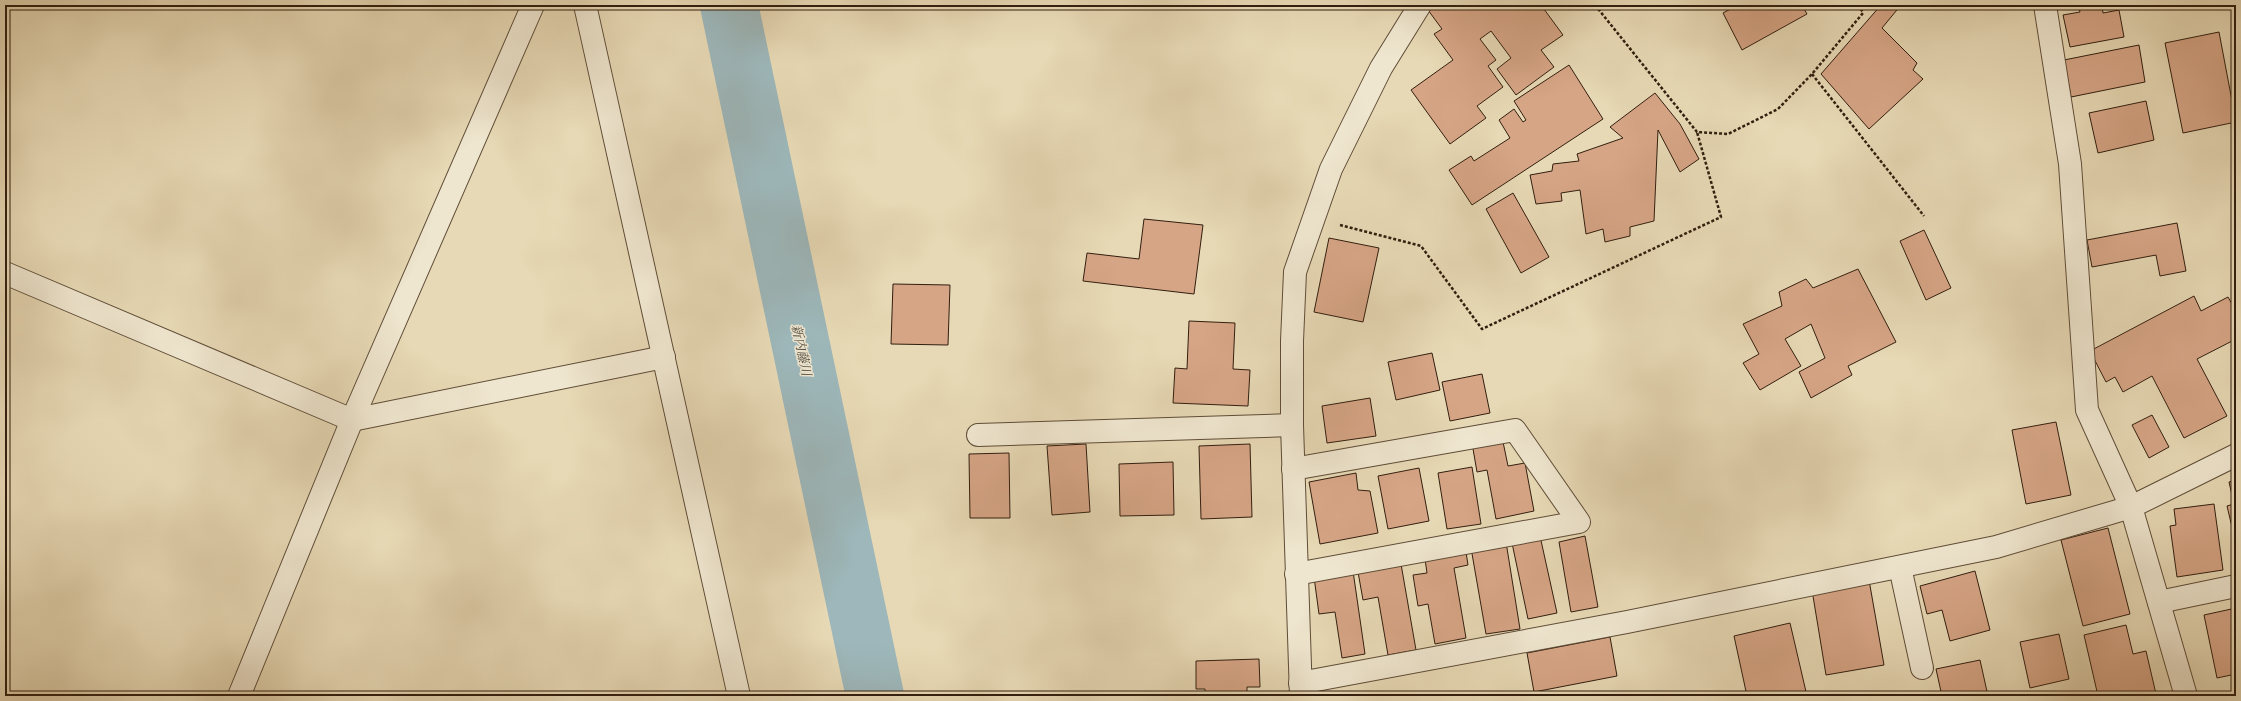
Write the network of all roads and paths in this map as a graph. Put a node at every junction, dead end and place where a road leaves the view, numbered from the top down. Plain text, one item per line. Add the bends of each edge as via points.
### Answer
1 (533, 5) edge
2 (585, 5) edge
3 (1420, 5) edge
4 (1595, 5) edge
5 (1859, 5) edge
6 (2045, 5) edge
7 (1812, 74) junction
8 (1697, 132) junction
9 (1924, 216) dead end
10 (1314, 218) junction
11 (5, 273) edge
12 (664, 358) junction
13 (352, 420) junction
14 (1292, 425) junction
15 (978, 435) dead end
16 (2236, 455) edge
17 (1293, 469) junction
18 (2131, 507) junction
19 (1900, 567) junction
20 (1296, 574) junction
21 (2236, 586) edge
22 (2159, 602) junction
23 (1922, 668) dead end
24 (1300, 689) edge
25 (238, 696) edge
26 (739, 696) edge
27 (2186, 696) edge

1 - 13 street
2 - 12 street
3 - 10 street via 1381,68 1332,169
4 - 8 path
5 - 7 path via 1863,13
6 - 18 street via 2070,164 2087,410
7 - 8 path via 1778,109 1728,134
7 - 9 path
8 - 10 path via 1721,217 1482,329 1422,246
10 - 14 street via 1295,272
11 - 13 street
12 - 13 street
12 - 26 street
13 - 25 street
14 - 15 street
14 - 17 street
16 - 18 street
17 - 20 street
17 - 20 street via 1515,430 1579,522
18 - 19 street via 1996,547
18 - 22 street
19 - 23 street
19 - 24 street
20 - 24 street
21 - 22 street
22 - 27 street

